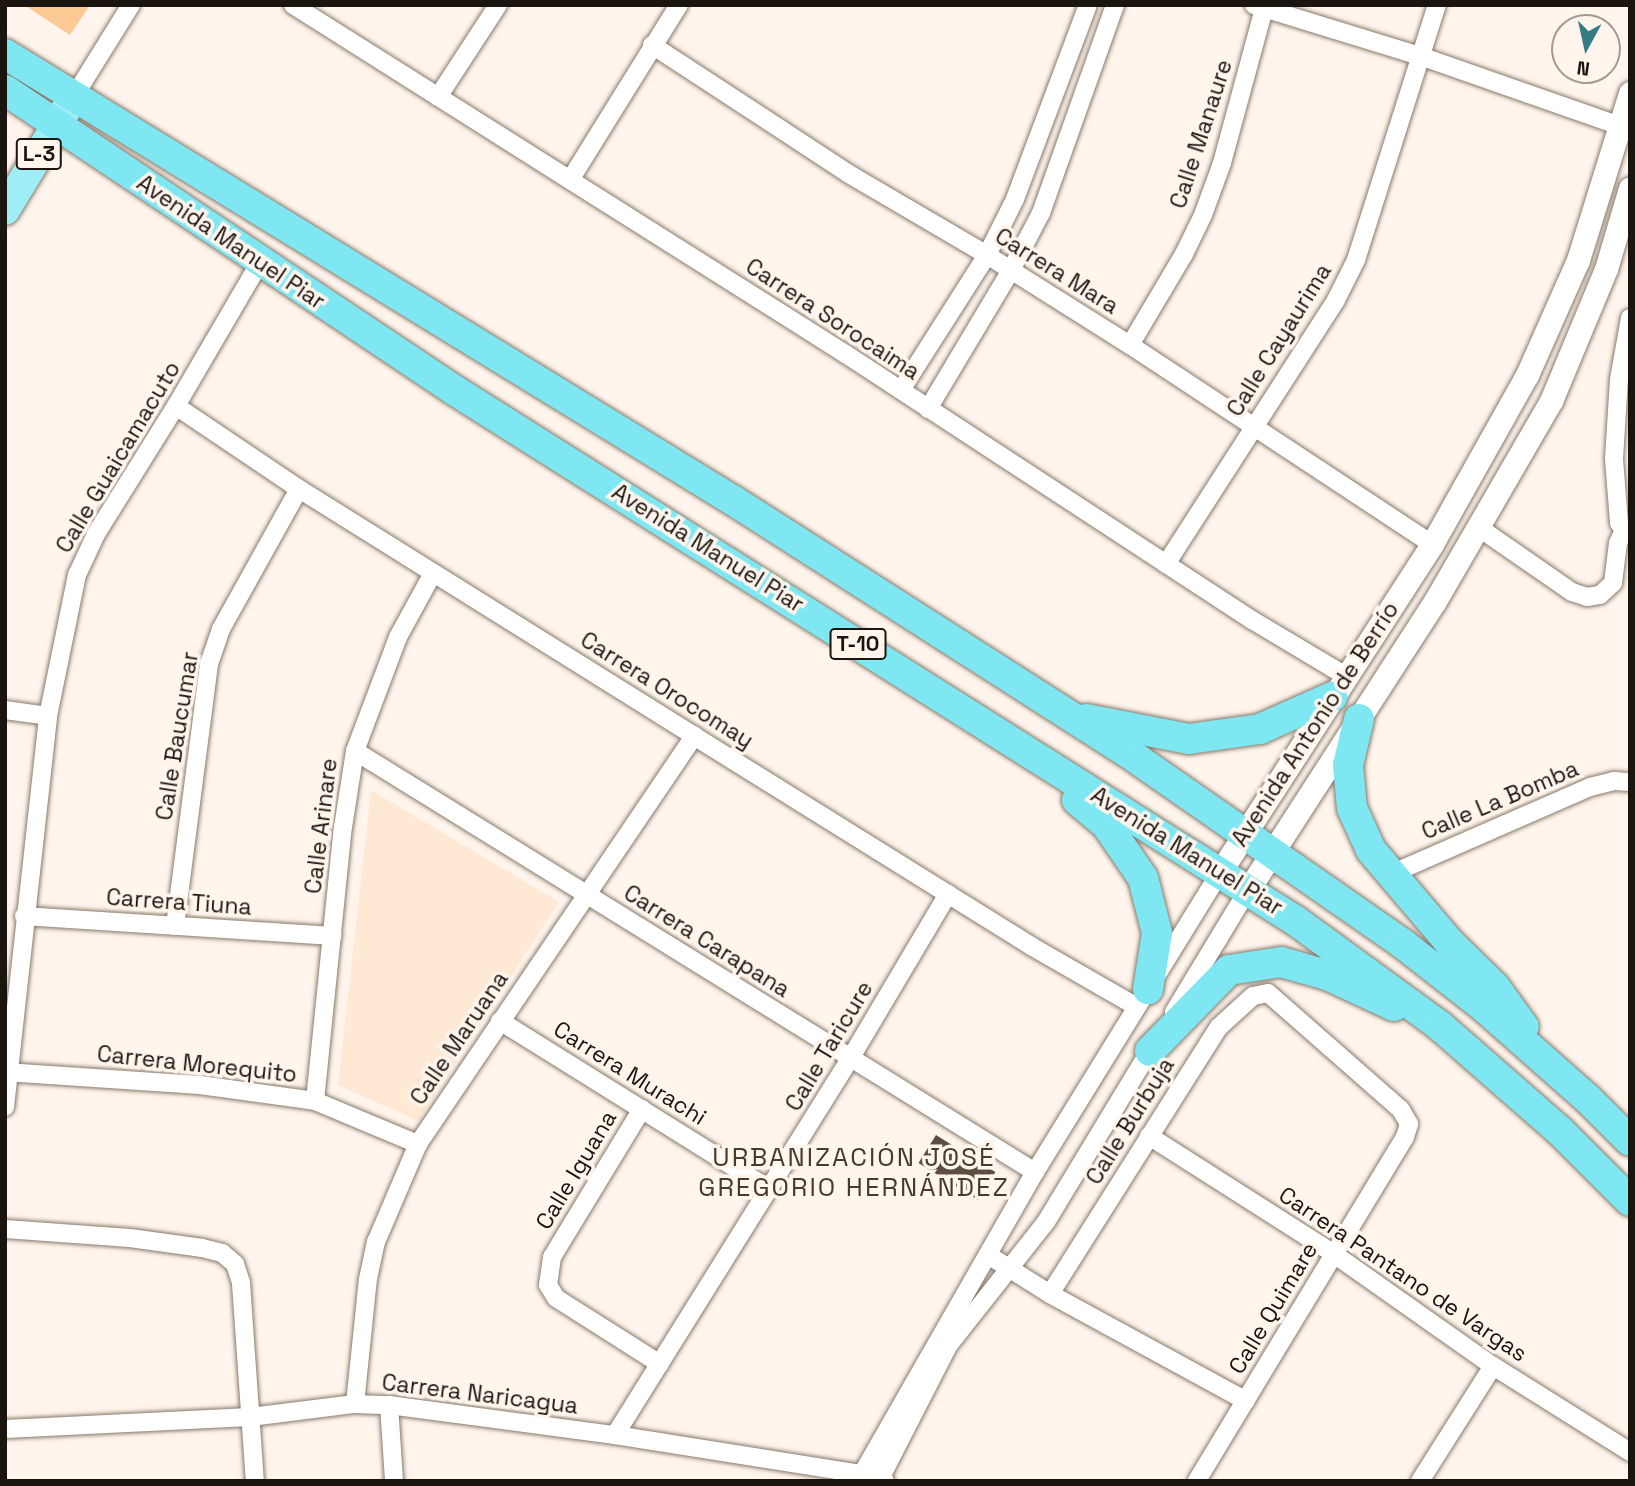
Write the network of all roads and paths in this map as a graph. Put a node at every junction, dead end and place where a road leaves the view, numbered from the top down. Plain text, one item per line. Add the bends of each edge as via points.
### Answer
1 (131, 5) edge
2 (292, 5) edge
3 (498, 5) edge
4 (679, 5) edge
5 (1088, 5) edge
6 (1115, 5) edge
7 (1437, 5) edge
8 (1261, 6) edge
9 (312, 10) edge
10 (652, 46) junction
11 (5, 54) edge
12 (1423, 57) junction
13 (5, 90) edge
14 (1630, 93) edge
15 (438, 97) junction
16 (73, 98) junction
17 (57, 124) junction
18 (1624, 127) edge
19 (570, 180) junction
20 (1630, 188) edge
21 (5, 210) edge
22 (987, 254) junction
23 (260, 262) junction
24 (1010, 272) junction
25 (1630, 318) edge
26 (1130, 345) junction
27 (901, 390) junction
28 (176, 406) junction
29 (928, 409) junction
30 (1255, 425) junction
31 (299, 489) junction
32 (1478, 527) junction
33 (1627, 531) edge
34 (1432, 544) junction
35 (1166, 564) junction
36 (433, 573) junction
37 (1339, 687) junction
38 (5, 710) edge
39 (1065, 712) junction
40 (48, 716) junction
41 (1359, 719) junction
42 (694, 736) junction
43 (1012, 741) junction
44 (355, 751) junction
45 (1630, 782) edge
46 (1244, 834) junction
47 (1272, 852) junction
48 (1220, 872) junction
49 (1391, 874) junction
50 (1248, 890) junction
51 (585, 894) junction
52 (948, 894) junction
53 (24, 916) junction
54 (175, 926) junction
55 (332, 936) junction
56 (1268, 993) joint
57 (1143, 998) junction
58 (500, 1021) junction
59 (1440, 1026) junction
60 (1532, 1050) junction
61 (1150, 1051) junction
62 (850, 1059) junction
63 (7, 1072) edge
64 (315, 1101) junction
65 (5, 1107) edge
66 (642, 1109) junction
67 (1149, 1136) junction
68 (1628, 1137) edge
69 (418, 1144) junction
70 (1035, 1172) junction
71 (769, 1189) junction
72 (1630, 1201) edge
73 (5, 1229) edge
74 (1334, 1254) junction
75 (988, 1255) junction
76 (1009, 1269) junction
77 (1050, 1294) junction
78 (660, 1364) junction
79 (1493, 1366) junction
80 (1246, 1401) junction
81 (355, 1404) junction
82 (389, 1405) junction
83 (250, 1417) junction
84 (5, 1429) edge
85 (615, 1435) junction
86 (1630, 1452) edge
87 (862, 1474) junction
88 (882, 1480) edge
89 (255, 1481) edge
90 (394, 1481) edge
91 (1197, 1481) edge
92 (1420, 1481) edge

1 - 16 street
2 - 9 street, Carrera Sorocaima
3 - 15 street
4 - 10 street
5 - 22 street via 1015,200
6 - 24 street via 1041,213
7 - 12 street, Calle Cayaurima
8 - 12 street
8 - 26 street, Calle Manaure via 1222,163 1203,215
9 - 15 street, Carrera Sorocaima
10 - 19 street
10 - 22 street, Carrera Mara via 849,174
11 - 16 highway, Avenida Manuel Piar / T-10
12 - 18 street
12 - 30 street, Calle Cayaurima via 1356,260 1335,302
13 - 17 highway, Avenida Manuel Piar / T-10
14 - 18 street, Avenida Antonio de Berrío
15 - 19 street, Carrera Sorocaima
16 - 17 main road, L-3
16 - 39 highway, Avenida Manuel Piar / T-10 via 734,500
17 - 21 main road, L-3
17 - 23 highway, Avenida Manuel Piar / T-10
18 - 34 street, Avenida Antonio de Berrío via 1578,260 1527,375
19 - 27 street, Carrera Sorocaima
20 - 32 street, Avenida Antonio de Berrío via 1606,269 1551,401
22 - 24 street, Carrera Mara
22 - 27 street
23 - 28 street, Calle Guaicamacuto
23 - 43 highway, Avenida Manuel Piar / T-10 via 454,390
24 - 26 street, Carrera Mara
24 - 29 street
25 - 33 street via 1614,446 1619,523
26 - 30 street, Carrera Mara
27 - 29 street, Carrera Sorocaima
28 - 31 street, Carrera Orocomay
28 - 40 street, Calle Guaicamacuto via 96,534 77,575
29 - 35 street, Carrera Sorocaima
30 - 34 street, Carrera Mara
30 - 35 street, Calle Cayaurima
31 - 36 street, Carrera Orocomay
31 - 54 street, Calle Baucumar via 221,629 209,664
32 - 33 street via 1572,592 1587,597 1600,595 1613,583 1618,543
32 - 41 street, Avenida Antonio de Berrío
34 - 37 street, Avenida Antonio de Berrío
35 - 37 street, Carrera Sorocaima
36 - 42 street, Carrera Orocomay
36 - 44 street, Calle Arinare via 398,637
37 - 39 highway via 1260,729 1189,739
37 - 46 street, Avenida Antonio de Berrío
38 - 40 street
39 - 46 highway, Avenida Manuel Piar / T-10
40 - 53 street, Calle Guaicamacuto
41 - 47 street, Avenida Antonio de Berrío
41 - 49 highway via 1348,765 1352,808 1371,850
42 - 51 street, Calle Maruana
42 - 52 street, Carrera Orocomay
43 - 48 highway, Avenida Manuel Piar / T-10
43 - 57 highway via 1106,824 1143,878 1157,933
44 - 51 street, Carrera Carapana
44 - 55 street, Calle Arinare
45 - 49 street, Calle La Bomba via 1590,788
46 - 47 highway, Avenida Manuel Piar / T-10
46 - 48 street, Avenida Antonio de Berrío
47 - 50 street, Avenida Antonio de Berrío
47 - 60 highway, Avenida Manuel Piar / T-10 via 1403,944
48 - 50 highway, Avenida Manuel Piar / T-10
48 - 57 street, Avenida Antonio de Berrío
49 - 60 highway via 1448,942 1495,986 1525,1028
50 - 59 highway, Avenida Manuel Piar / T-10
50 - 61 street, Avenida Antonio de Berrío
51 - 58 street, Calle Maruana
51 - 62 street, Carrera Carapana
52 - 57 street, Carrera Orocomay
52 - 62 street, Calle Taricure
53 - 54 street, Carrera Tiuna
53 - 63 street, Calle Guaicamacuto
54 - 55 street, Carrera Tiuna
55 - 64 street, Calle Arinare
56 - 67 street, Calle Burbuja via 1253,996 1219,1027
56 - 74 street, Calle Quimare via 1401,1110 1409,1124
57 - 70 street, Avenida Antonio de Berrío
58 - 66 street, Carrera Murachi
58 - 69 street, Calle Maruana
59 - 61 highway via 1327,975 1281,962 1229,970
59 - 72 highway, Avenida Manuel Piar / T-10 via 1560,1131
60 - 68 highway, Avenida Manuel Piar / T-10
61 - 76 street, Avenida Antonio de Berrío via 1046,1222
62 - 70 street, Carrera Carapana
62 - 71 street, Calle Taricure
63 - 64 street, Carrera Morequito via 200,1085
63 - 65 street, Calle Guaicamacuto
64 - 69 street, Carrera Morequito
66 - 71 street, Carrera Murachi
66 - 78 street, Calle Iguana via 552,1257 548,1285 556,1298
67 - 74 street, Carrera Pantano de Vargas
67 - 77 street, Calle Burbuja
69 - 81 street, Calle Maruana via 376,1242
70 - 75 street, Avenida Antonio de Berrío
71 - 78 street, Calle Taricure
73 - 83 street via 130,1238 222,1253 235,1265 241,1283
74 - 79 street, Carrera Pantano de Vargas
74 - 80 street, Calle Quimare
75 - 76 street
75 - 87 street, Avenida Antonio de Berrío
76 - 77 street
76 - 88 street, Avenida Antonio de Berrío via 948,1346
77 - 80 street
78 - 85 street, Calle Taricure
79 - 86 street, Carrera Pantano de Vargas
79 - 92 street
80 - 91 street, Calle Quimare
81 - 82 street, Carrera Naricagua
81 - 83 street, Carrera Naricagua
82 - 85 street, Carrera Naricagua
82 - 90 street
83 - 84 street, Carrera Naricagua
83 - 89 street
85 - 87 street, Carrera Naricagua
87 - 88 street, Carrera Naricagua

